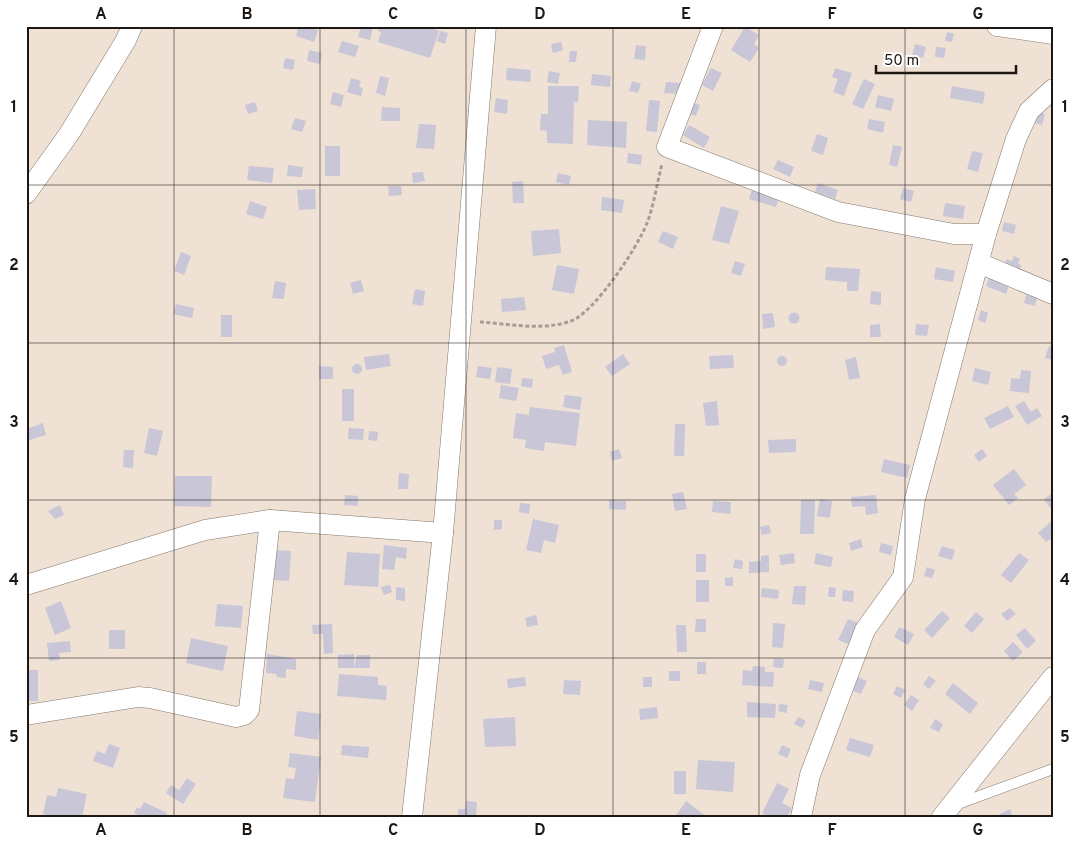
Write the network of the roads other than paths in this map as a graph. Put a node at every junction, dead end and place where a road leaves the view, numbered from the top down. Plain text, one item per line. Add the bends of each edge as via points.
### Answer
1 (132, 26) edge
2 (486, 26) edge
3 (714, 26) edge
4 (997, 26) edge
5 (1053, 34) edge
6 (1053, 89) edge
7 (26, 194) edge
8 (986, 234) junction
9 (979, 263) junction
10 (1053, 294) edge
11 (270, 520) junction
12 (443, 533) junction
13 (26, 585) edge
14 (1053, 677) edge
15 (26, 715) edge
16 (1053, 769) edge
17 (945, 812) edge
18 (412, 817) edge
19 (801, 817) edge

1 - 7 street via 69,134
2 - 12 street
3 - 8 street via 667,146 838,212 954,234
4 - 5 street
6 - 8 street via 1029,111 1016,139
8 - 9 street
9 - 10 street
9 - 19 street via 915,499 903,577 865,630 810,775
11 - 12 street
11 - 13 street via 205,530
11 - 15 street via 249,710 244,715 236,718 138,697
12 - 18 street
14 - 17 street
16 - 17 lane

